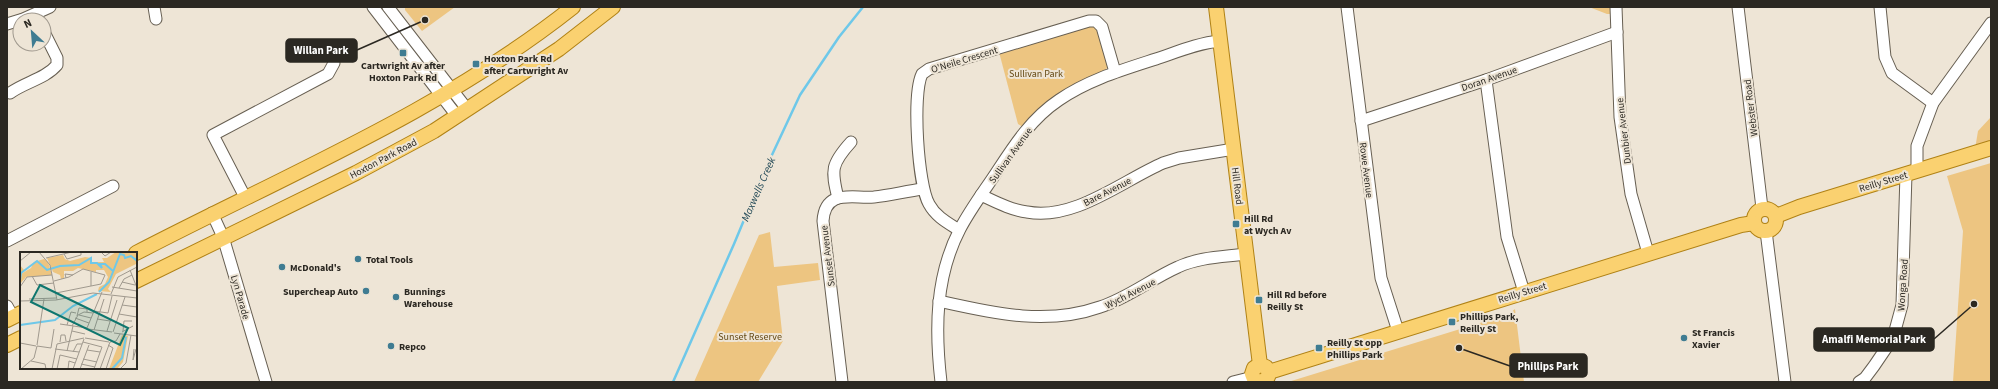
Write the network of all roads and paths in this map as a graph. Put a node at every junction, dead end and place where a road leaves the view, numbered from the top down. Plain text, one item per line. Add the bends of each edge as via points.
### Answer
1 (154, 7) edge
2 (388, 7) edge
3 (573, 7) edge
4 (613, 7) edge
5 (1216, 7) edge
6 (1347, 7) edge
7 (1616, 7) edge
8 (1738, 7) edge
9 (1880, 7) edge
10 (378, 9) edge
11 (156, 19) dead end
12 (1991, 22) edge
13 (1617, 32) junction
14 (1220, 41) junction
15 (52, 48) edge
16 (334, 63) dead end
17 (1116, 72) junction
18 (1486, 80) junction
19 (446, 92) junction
20 (10, 93) dead end
21 (1933, 103) junction
22 (462, 113) junction
23 (1361, 121) junction
24 (851, 142) dead end
25 (1991, 148) edge
26 (1234, 149) junction
27 (1912, 173) junction
28 (113, 186) dead end
29 (923, 189) junction
30 (981, 195) junction
31 (245, 197) junction
32 (838, 198) junction
33 (1762, 208) junction
34 (212, 213) junction
35 (1776, 216) junction
36 (1754, 223) junction
37 (960, 230) junction
38 (1766, 231) junction
39 (223, 237) junction
40 (7, 241) edge
41 (137, 252) edge
42 (1648, 253) junction
43 (1246, 254) junction
44 (137, 280) edge
45 (1524, 292) junction
46 (939, 301) junction
47 (1398, 331) junction
48 (20, 338) edge
49 (7, 345) edge
50 (1261, 376) edge
51 (266, 382) edge
52 (842, 382) edge
53 (941, 382) edge
54 (1233, 382) edge
55 (1785, 382) edge
56 (1859, 382) edge

1 - 11 street
2 - 19 street
3 - 19 main road via 508,55
4 - 22 main road, Hoxton Park Road via 559,49
5 - 14 main road, Hill Road
6 - 23 street, Rowe Avenue
7 - 13 street, Dunbier Avenue
8 - 33 street, Webster Road
9 - 21 street via 1885,57 1892,73
10 - 19 street
12 - 21 street, Wonga Road
13 - 18 street, Doran Avenue
13 - 42 street, Dunbier Avenue via 1622,130 1631,194
14 - 17 street, Sullivan Avenue
14 - 26 main road, Hill Road
15 - 20 street via 57,65 52,71 20,85
16 - 31 street via 328,74 213,135
17 - 29 street, O'Neile Crescent via 1102,27 1096,22 1089,21 926,71 920,81 917,109
17 - 30 street, Sullivan Avenue via 1078,88 1044,111 1021,136
18 - 23 street, Doran Avenue
18 - 45 street via 1507,237
19 - 22 street
19 - 31 main road via 313,165
21 - 27 street, Wonga Road via 1917,146
22 - 39 main road, Hoxton Park Road via 356,173
23 - 47 street, Rowe Avenue via 1381,278
24 - 32 street via 842,152 832,174
25 - 27 main road, Reilly Street
26 - 30 street, Bare Avenue via 1178,158 1163,163 1075,207 1058,212 1039,214 1021,211
26 - 43 main road, Hill Road
27 - 35 main road, Reilly Street
27 - 56 street, Wonga Road via 1902,305 1893,338 1865,378
28 - 40 street
29 - 32 street via 872,197
29 - 37 street, O'Neile Crescent via 933,210 943,220
30 - 37 street, Sullivan Avenue
31 - 34 main road
32 - 52 street, Sunset Avenue via 826,210 823,221
33 - 35 main road via 1771,210
33 - 36 main road via 1754,216
34 - 39 street, Lyn Parade
34 - 41 main road
35 - 38 main road via 1773,228
36 - 38 main road via 1758,230
36 - 42 main road, Reilly Street
37 - 46 street, Sullivan Avenue via 945,267
38 - 55 street
39 - 44 main road, Hoxton Park Road
39 - 51 street, Lyn Parade
42 - 45 main road, Reilly Street
43 - 46 street, Wych Avenue via 1184,265 1113,302 1086,312 1061,316 1013,316
43 - 50 main road, Hill Road
45 - 47 main road, Reilly Street
46 - 53 street, Sullivan Avenue via 936,338
47 - 50 main road, Reilly Street
48 - 49 main road
50 - 54 street, Reilly Street

